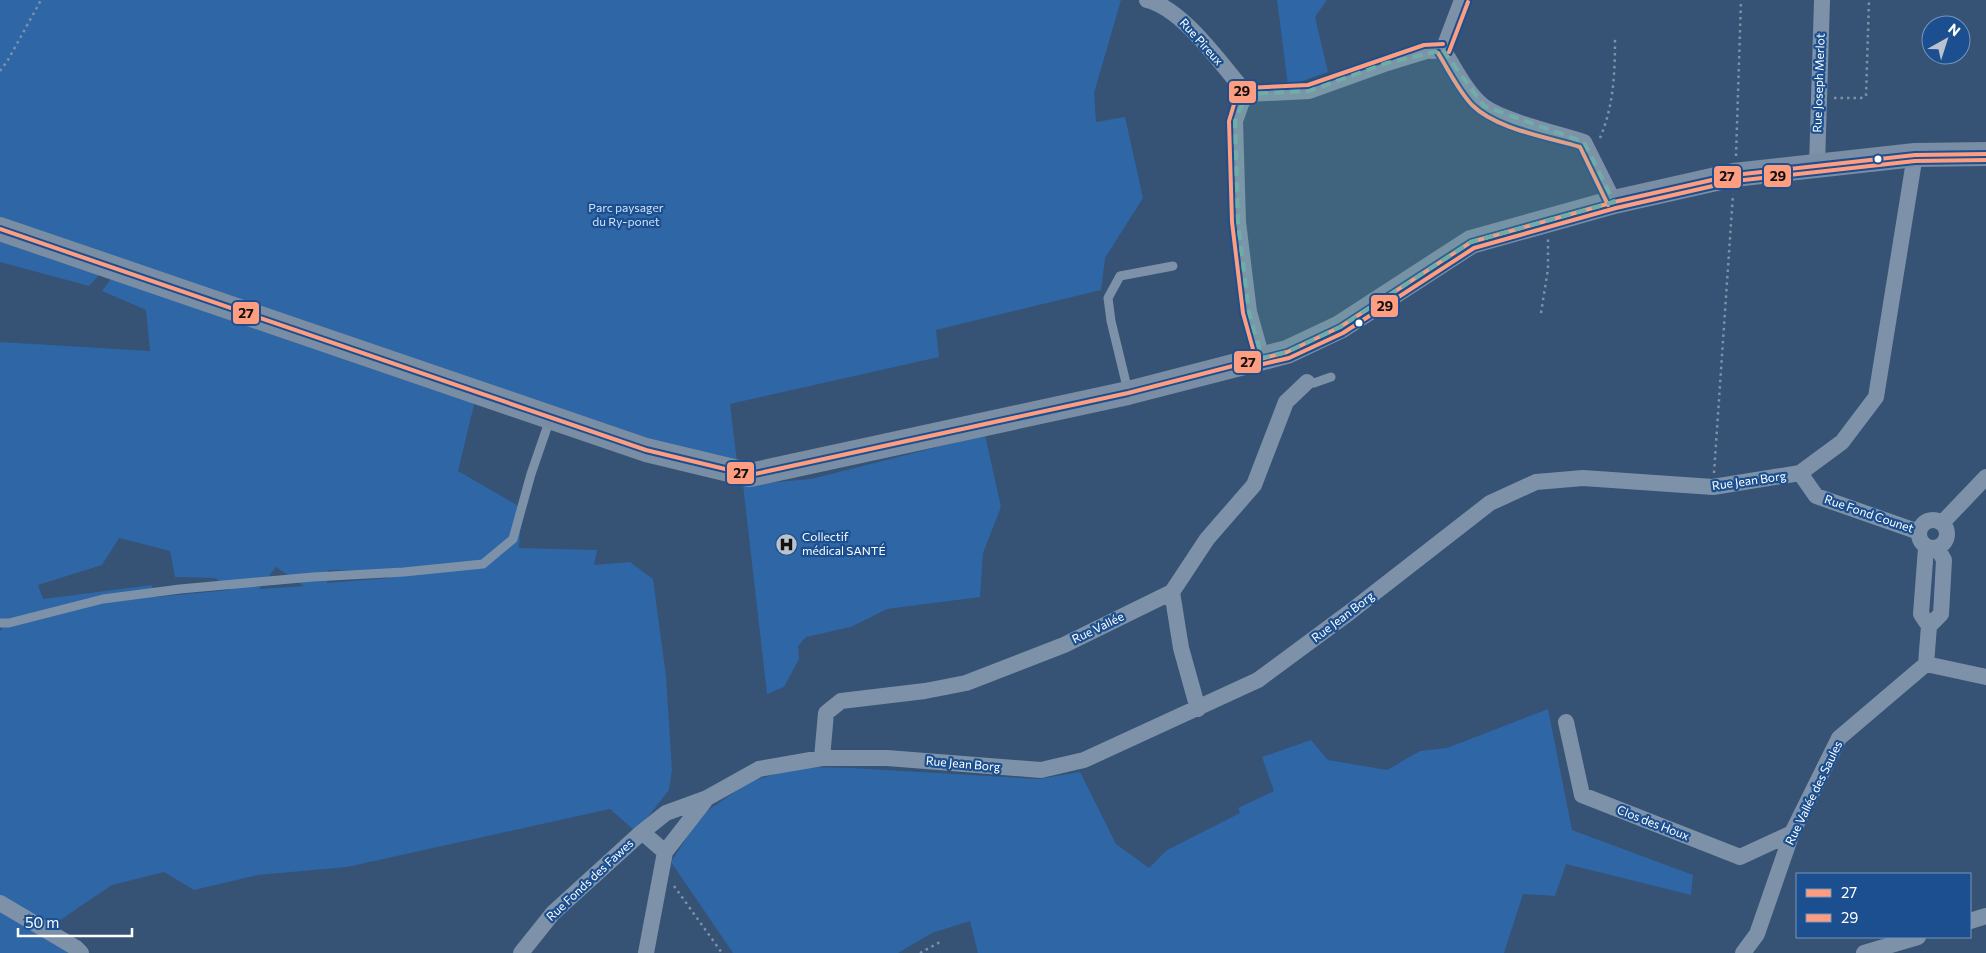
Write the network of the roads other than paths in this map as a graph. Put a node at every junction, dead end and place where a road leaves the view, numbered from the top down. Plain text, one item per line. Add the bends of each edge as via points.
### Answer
1 (1147, 0) edge
2 (1462, 0) edge
3 (1822, 0) edge
4 (1443, 50) junction
5 (1247, 94) junction
6 (1986, 154) edge
7 (1915, 155) junction
8 (1816, 166) junction
9 (1614, 202) junction
10 (0, 229) edge
11 (1173, 266) dead end
12 (1262, 358) junction
13 (1331, 377) dead end
14 (1307, 382) joint
15 (1128, 393) junction
16 (551, 416) junction
17 (1800, 474) junction
18 (1986, 477) edge
19 (1942, 523) junction
20 (1918, 532) junction
21 (1932, 548) junction
22 (1172, 592) junction
23 (0, 623) edge
24 (1926, 664) junction
25 (1986, 677) edge
26 (1198, 709) junction
27 (1566, 722) dead end
28 (822, 758) junction
29 (707, 798) junction
30 (642, 832) junction
31 (1792, 833) junction
32 (665, 852) junction
33 (0, 903) edge
34 (1986, 916) edge
35 (1971, 921) edge
36 (1915, 938) edge
37 (81, 953) edge
38 (521, 953) edge
39 (646, 953) edge
40 (1743, 953) edge
41 (1864, 953) edge

1 - 5 street, Rue Pireux via 1182,20
2 - 4 street
3 - 8 street, Rue Joseph Merlot
4 - 5 street via 1426,51 1309,91
4 - 9 street via 1468,89 1484,106 1503,116 1584,142
5 - 12 street via 1235,121 1238,222 1249,312
6 - 7 main road
7 - 8 main road
7 - 17 street, Rue Jean Borg via 1876,397 1842,442
8 - 9 main road via 1734,175
9 - 12 main road via 1471,242 1340,326 1287,352
10 - 16 main road
11 - 15 lane via 1120,276 1108,298
12 - 15 main road
13 - 14 lane via 1314,384
14 - 22 street via 1286,402 1254,485 1207,539
15 - 16 main road via 750,475 646,450
16 - 23 lane via 512,540 483,564 103,598
17 - 20 street, Rue Fond Counet via 1816,496
17 - 26 street, Rue Jean Borg via 1713,487 1583,478 1536,482 1490,503 1258,680
18 - 19 street
19 - 20 street, Rue Fond Counet via 1933,520 1923,523
19 - 21 street via 1948,532 1946,542
20 - 21 street, Rue Fond Counet via 1920,541
21 - 24 street via 1921,614 1929,626
22 - 26 street
22 - 28 street, Rue Vallée via 1064,645 966,683 840,701 826,713
24 - 25 street
24 - 31 street, Rue Vallée des Saules via 1839,738
26 - 28 street, Rue Jean Borg via 1084,760 1041,770 887,758
27 - 31 street, Clos des Houx via 1582,795 1740,857
28 - 29 street, Rue Jean Borg via 758,769
29 - 30 street, Rue Fonds des Fawes via 666,813
29 - 32 street, Rue Jean Borg
30 - 32 street, Rue Fonds des Fawes
30 - 38 street, Rue Fonds des Fawes via 553,913
31 - 40 street, Rue Vallée des Saules via 1757,934
32 - 39 street, Rue Jean Borg
33 - 37 street
34 - 35 street
36 - 41 street

